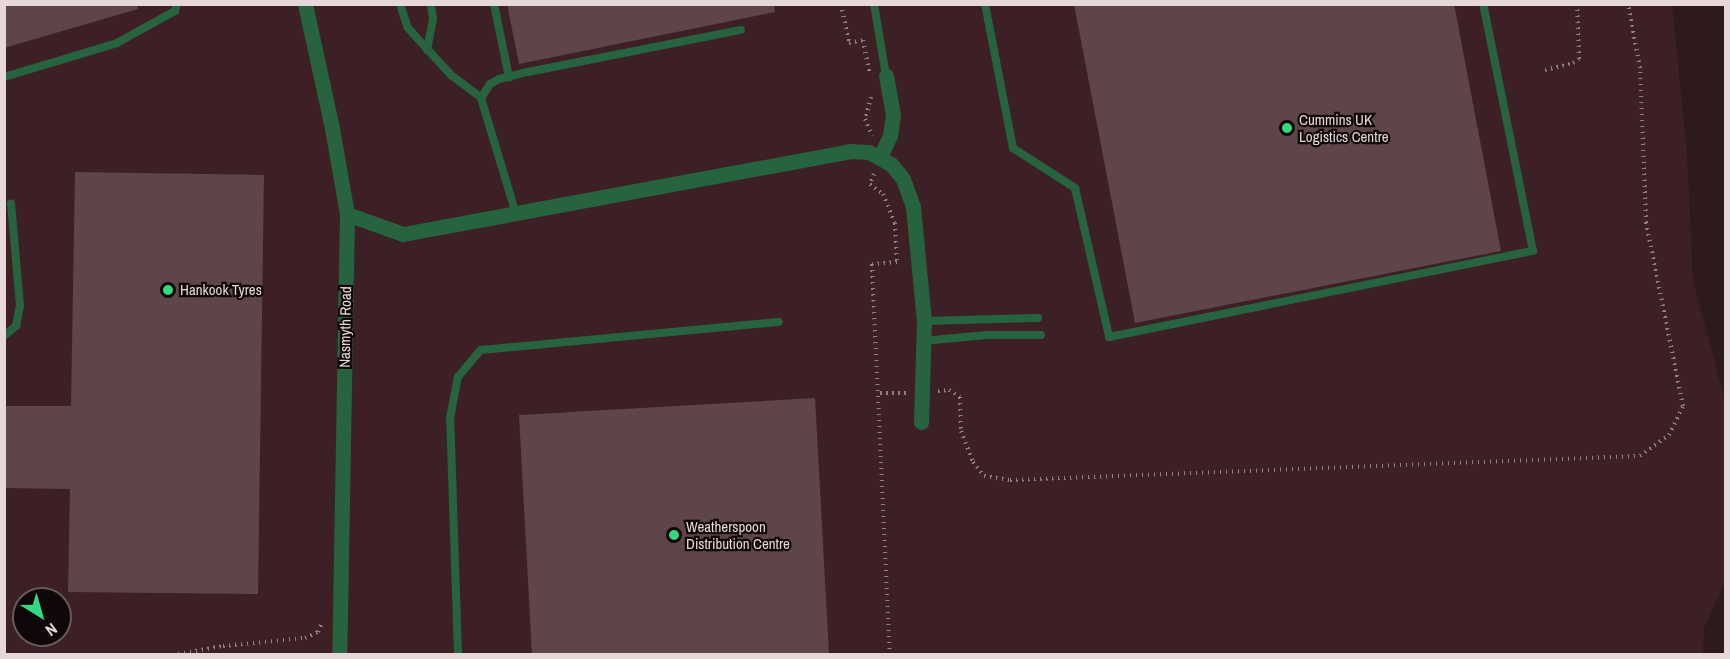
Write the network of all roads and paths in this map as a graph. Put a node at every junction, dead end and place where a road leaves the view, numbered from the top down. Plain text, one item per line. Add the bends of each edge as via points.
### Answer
1 (177, 4) edge
2 (305, 4) edge
3 (400, 4) edge
4 (431, 4) edge
5 (494, 4) edge
6 (842, 4) edge
7 (874, 4) edge
8 (985, 4) edge
9 (1483, 4) edge
10 (1577, 4) edge
11 (1628, 4) edge
12 (741, 30) dead end
13 (427, 50) junction
14 (1545, 70) dead end
15 (886, 76) joint
16 (4, 77) edge
17 (509, 77) junction
18 (870, 79) dead end
19 (872, 89) dead end
20 (481, 98) junction
21 (880, 157) junction
22 (11, 203) dead end
23 (347, 214) junction
24 (516, 214) junction
25 (1038, 318) dead end
26 (924, 321) junction
27 (779, 322) dead end
28 (1041, 335) dead end
29 (4, 336) edge
30 (923, 341) junction
31 (922, 392) junction
32 (880, 393) junction
33 (921, 422) dead end
34 (322, 622) dead end
35 (178, 654) edge
36 (335, 654) edge
37 (458, 654) edge
38 (890, 654) edge

1 - 16 lane via 175,11 117,43
2 - 23 street, Nasmyth Road
3 - 13 lane via 408,28
4 - 13 lane via 433,19
5 - 17 lane
6 - 18 path via 849,43 863,40
7 - 15 lane
8 - 9 lane via 1013,148 1075,188 1109,337 1533,251
10 - 14 path via 1579,59
11 - 31 path via 1640,68 1646,223 1683,406 1669,435 1640,456 1010,480 984,476 973,462 962,431 960,397 949,390
12 - 17 lane
13 - 20 lane
15 - 21 street via 893,115 890,136
17 - 20 lane via 490,84
19 - 21 path via 865,119
20 - 24 lane
21 - 24 street via 849,151
21 - 26 street via 903,179 913,207
21 - 32 path via 870,184 883,194 895,223 897,262 872,264
22 - 29 lane via 20,306 16,326
23 - 24 street via 404,234
23 - 36 street, Nasmyth Road
25 - 26 lane
26 - 30 street
27 - 37 lane via 481,350 458,377 450,418
28 - 30 lane
30 - 31 street
31 - 32 path
31 - 33 street
32 - 38 path
34 - 35 path via 318,632 305,638

